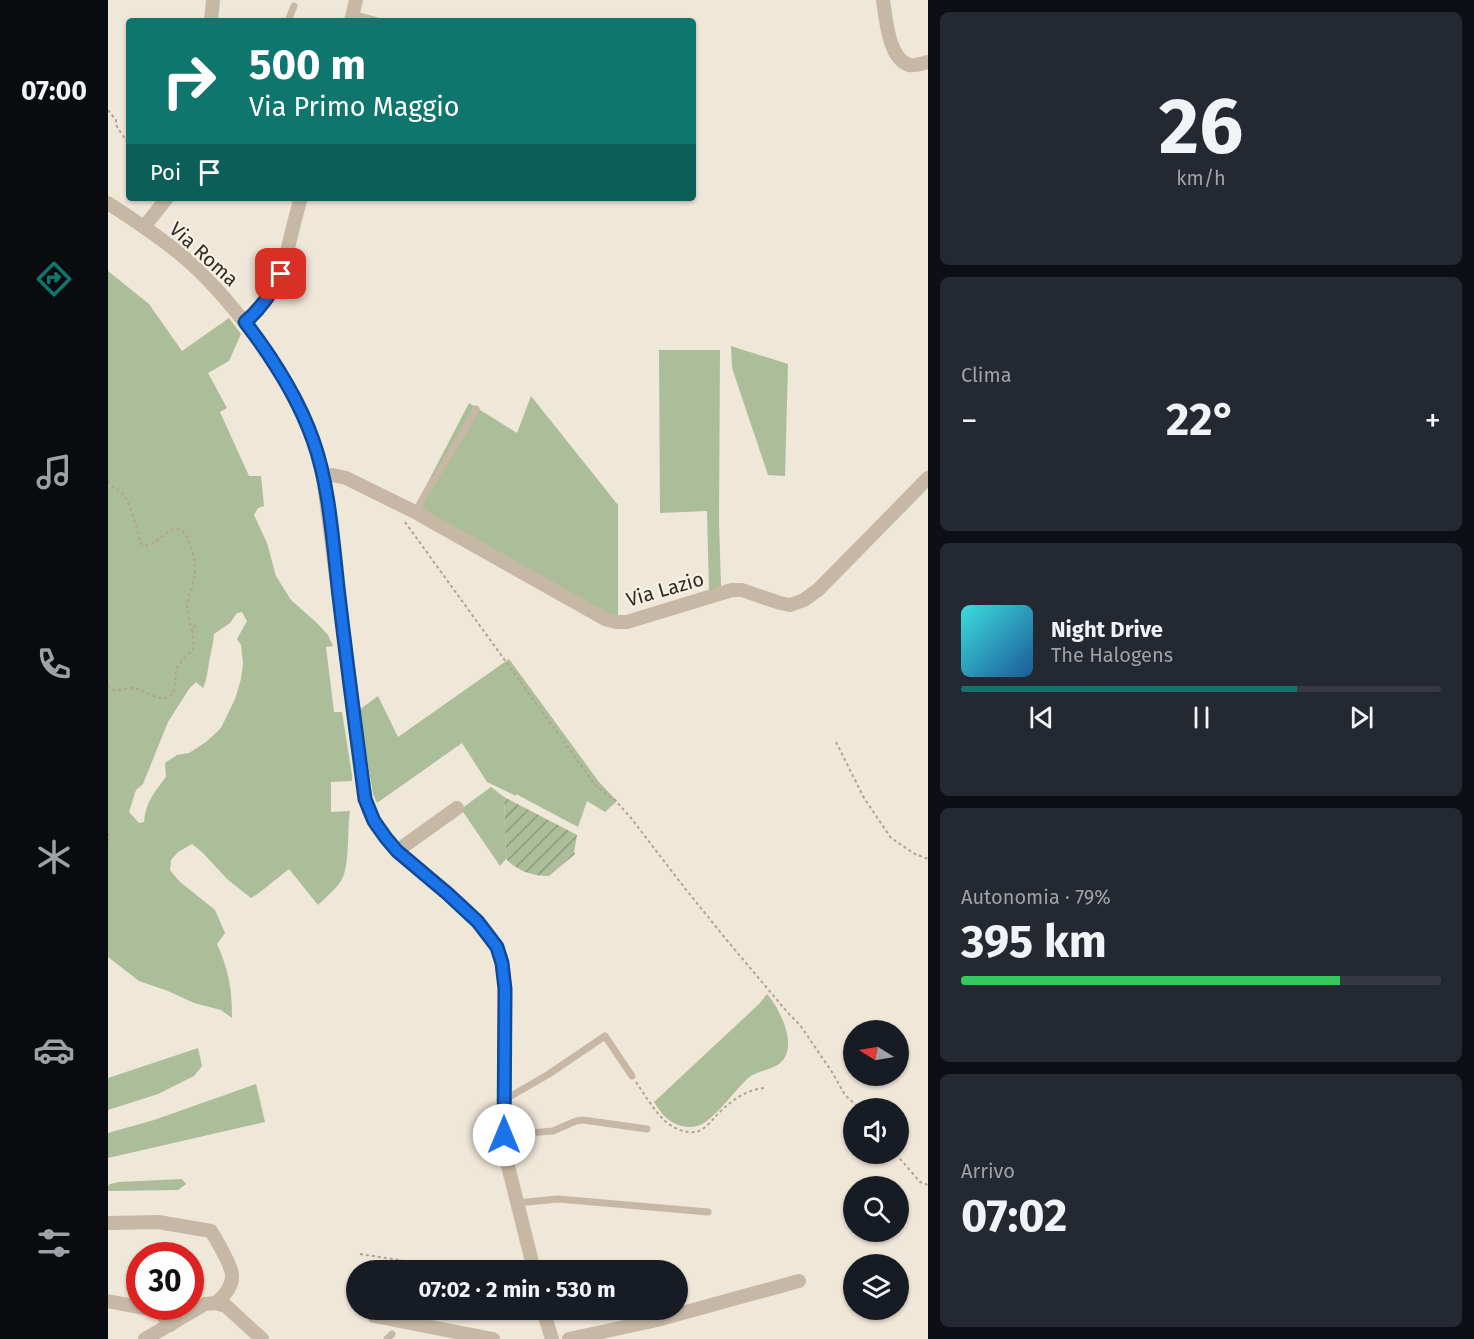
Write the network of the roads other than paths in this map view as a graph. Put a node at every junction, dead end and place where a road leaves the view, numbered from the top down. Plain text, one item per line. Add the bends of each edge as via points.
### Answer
1 (213, 0) edge
2 (883, 0) edge
3 (294, 6) dead end
4 (353, 12) edge
5 (212, 18) edge
6 (289, 18) edge
7 (370, 18) edge
8 (928, 62) edge
9 (164, 201) edge
10 (299, 201) edge
11 (108, 204) edge
12 (144, 227) junction
13 (245, 322) junction
14 (476, 409) dead end
15 (323, 476) junction
16 (928, 478) edge
17 (415, 513) junction
18 (457, 808) dead end
19 (397, 851) junction
20 (632, 1076) road end
21 (504, 1100) junction
22 (647, 1129) dead end
23 (504, 1135) junction
24 (517, 1203) junction
25 (708, 1212) dead end
26 (108, 1223) edge
27 (531, 1260) edge
28 (799, 1281) dead end
29 (108, 1301) edge
30 (216, 1303) junction
31 (395, 1320) edge
32 (546, 1320) edge
33 (170, 1324) junction
34 (145, 1339) edge
35 (262, 1339) edge
36 (494, 1339) edge
37 (552, 1339) edge
38 (568, 1339) edge

1 - 5 street
2 - 8 street via 895,54 906,64
3 - 6 lane
4 - 7 lane
9 - 12 street
10 - 13 street via 281,274 269,296
11 - 12 street, Via Roma
12 - 13 street, Via Roma via 187,260
13 - 15 street, Via Roma via 292,392 313,440
14 - 17 lane
15 - 17 street, Via Lazio via 346,478
15 - 19 street, Via Roma via 365,799 374,821
16 - 17 street, Via Lazio via 804,600 790,605 732,590 627,622 605,619
18 - 19 street
19 - 21 street, Via Roma via 478,922 497,947 504,974
20 - 21 lane via 605,1036
21 - 23 street, Via Roma
22 - 23 lane via 583,1120 553,1131
23 - 24 street, Via Roma
24 - 25 lane via 558,1199
24 - 27 street, Via Roma
26 - 30 street via 158,1222 212,1231 232,1275 230,1285
28 - 38 street via 657,1320
29 - 33 street via 149,1309 162,1314
30 - 33 street via 205,1304
30 - 35 street via 226,1306
31 - 36 street
32 - 37 street
33 - 34 street

